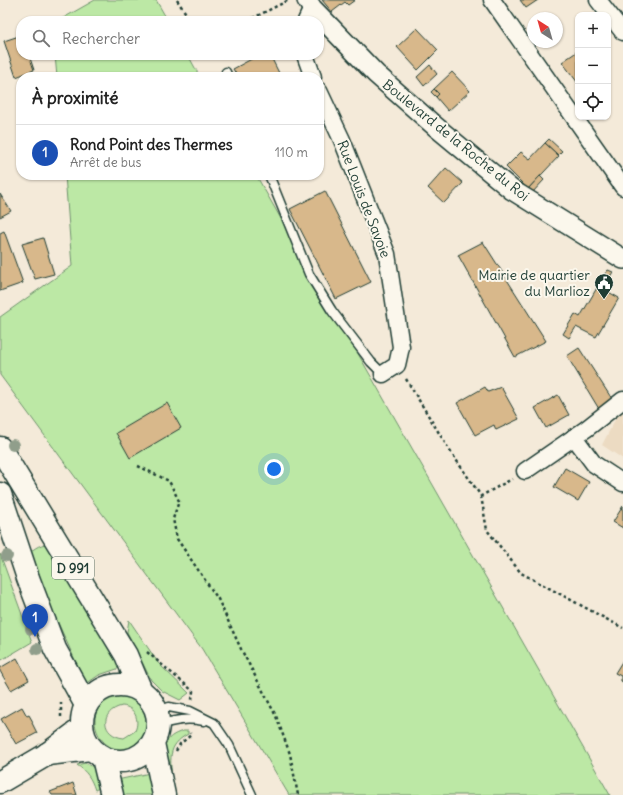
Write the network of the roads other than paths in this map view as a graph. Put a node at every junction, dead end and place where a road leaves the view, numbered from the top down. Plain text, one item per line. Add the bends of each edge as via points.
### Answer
1 (492, 0) edge
2 (598, 0) edge
3 (324, 24) edge
4 (623, 32) edge
5 (307, 60) edge
6 (311, 72) edge
7 (324, 102) edge
8 (271, 180) edge
9 (623, 187) edge
10 (623, 259) edge
11 (383, 374) joint
12 (623, 400) edge
13 (574, 437) junction
14 (0, 448) edge
15 (525, 471) road end
16 (623, 482) edge
17 (0, 494) edge
18 (141, 691) junction
19 (86, 705) junction
20 (190, 715) junction
21 (156, 727) junction
22 (82, 728) junction
23 (97, 753) junction
24 (46, 755) junction
25 (0, 782) edge
26 (112, 795) edge
27 (164, 795) edge
28 (252, 795) edge

1 - 9 street
2 - 4 street
3 - 10 street, Boulevard de la Roche du Roi via 436,127 512,190
5 - 6 street
7 - 11 street, Rue Louis de Savoie via 387,254 402,347 397,365
8 - 11 lane via 309,274 332,311
12 - 13 street
13 - 15 street
13 - 16 street via 594,464
14 - 18 main road, D 991 via 122,663
17 - 19 main road via 55,649
18 - 19 main road via 130,686 117,685 105,688 94,695
18 - 21 main road via 151,700
19 - 22 main road
20 - 21 lane
20 - 21 lane via 168,707
20 - 28 lane via 214,722 229,745
21 - 23 main road via 146,752 136,758 114,761
21 - 27 main road
22 - 23 main road via 84,736
22 - 24 main road
23 - 24 main road
23 - 26 main road
24 - 25 main road

